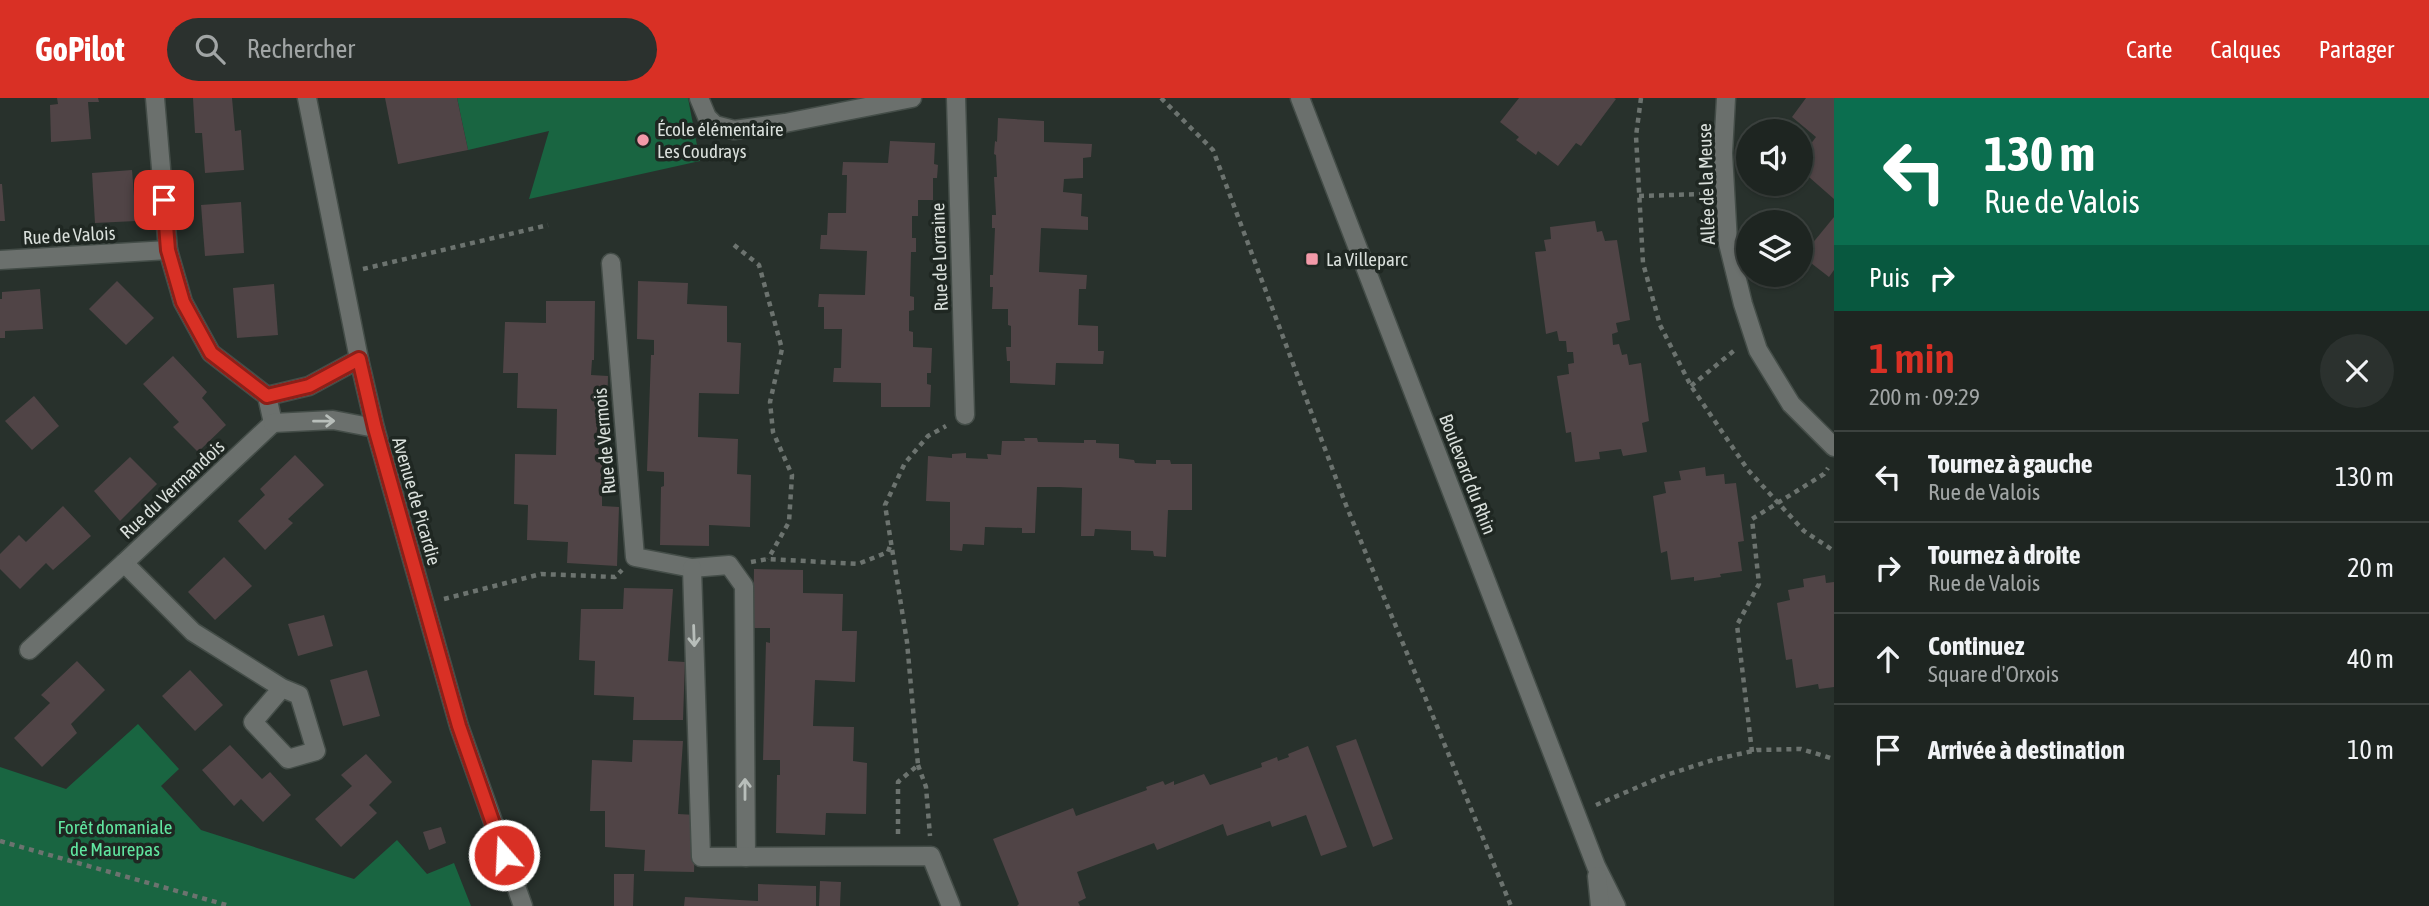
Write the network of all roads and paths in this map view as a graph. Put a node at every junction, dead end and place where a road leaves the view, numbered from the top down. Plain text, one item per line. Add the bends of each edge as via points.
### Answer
1 (155, 98) edge
2 (307, 98) edge
3 (699, 98) edge
4 (912, 98) edge
5 (956, 98) edge
6 (1161, 98) edge
7 (1300, 98) edge
8 (1641, 98) edge
9 (1726, 98) edge
10 (1724, 193) junction
11 (1639, 196) junction
12 (548, 225) dead end
13 (734, 245) dead end
14 (168, 250) junction
15 (0, 260) edge
16 (611, 263) dead end
17 (342, 274) junction
18 (1754, 338) junction
19 (359, 359) junction
20 (1691, 386) junction
21 (267, 396) junction
22 (965, 415) joint
23 (273, 423) junction
24 (375, 428) junction
25 (1834, 447) edge
26 (1834, 460) edge
27 (1777, 502) junction
28 (891, 542) junction
29 (1834, 551) edge
30 (635, 557) junction
31 (768, 559) junction
32 (124, 562) junction
33 (729, 565) junction
34 (692, 568) junction
35 (424, 604) junction
36 (29, 650) dead end
37 (282, 688) dead end
38 (1752, 751) junction
39 (1834, 759) edge
40 (918, 765) junction
41 (1576, 813) junction
42 (0, 841) edge
43 (897, 856) junction
44 (931, 856) junction
45 (746, 857) junction
46 (1596, 866) junction
47 (230, 906) edge
48 (523, 906) edge
49 (951, 906) edge
50 (1511, 906) edge
51 (1600, 906) edge
52 (1616, 906) edge

1 - 14 street
2 - 17 street, Avenue de Picardie
3 - 4 street via 706,117 734,130
5 - 22 street, Rue de Lorraine
6 - 50 path via 1213,150 1346,505
7 - 41 street, Boulevard du Rhin
8 - 11 path via 1636,136
9 - 10 street, Allée de la Meuse
10 - 11 path
10 - 18 street, Allée de la Meuse via 1728,243
11 - 20 path via 1643,263 1660,325
12 - 17 path
13 - 31 path via 759,265 782,349 770,402 774,432 792,475 789,522
14 - 15 street, Rue de Valois
14 - 21 street via 183,302 211,353
16 - 30 street, Rue de Vermois
17 - 19 street, Avenue de Picardie
18 - 20 path
18 - 25 street, Allée de la Meuse via 1791,404
19 - 21 street via 309,386
19 - 24 street, Avenue de Picardie
20 - 27 path via 1748,470
21 - 23 street
22 - 28 path via 928,436 905,463 885,505
23 -> 24 street via 333,420
23 - 32 street, Rue du Vermandois
24 - 35 street, Avenue de Picardie
26 - 27 path via 1824,474
27 - 29 path via 1804,531
27 - 38 path via 1752,519 1759,584 1737,625
28 - 31 path via 888,552 858,564
28 - 40 path via 907,642
30 - 34 street
30 - 35 path via 615,577 541,574
31 - 33 path
32 - 36 street
32 - 37 street, Rue du Vermandois via 193,632
33 - 34 street
45 -> 33 street via 744,586
34 -> 45 street via 701,857
35 - 48 street, Avenue de Picardie via 459,726
38 - 39 path via 1801,749
38 - 41 path via 1666,775
40 - 43 path via 898,782
40 - 44 path via 926,787
41 - 46 street, Boulevard du Rhin
42 - 47 path
43 - 44 street
43 - 45 street
44 - 49 street
46 - 51 street, Boulevard du Rhin
46 - 52 street, Boulevard du Rhin

